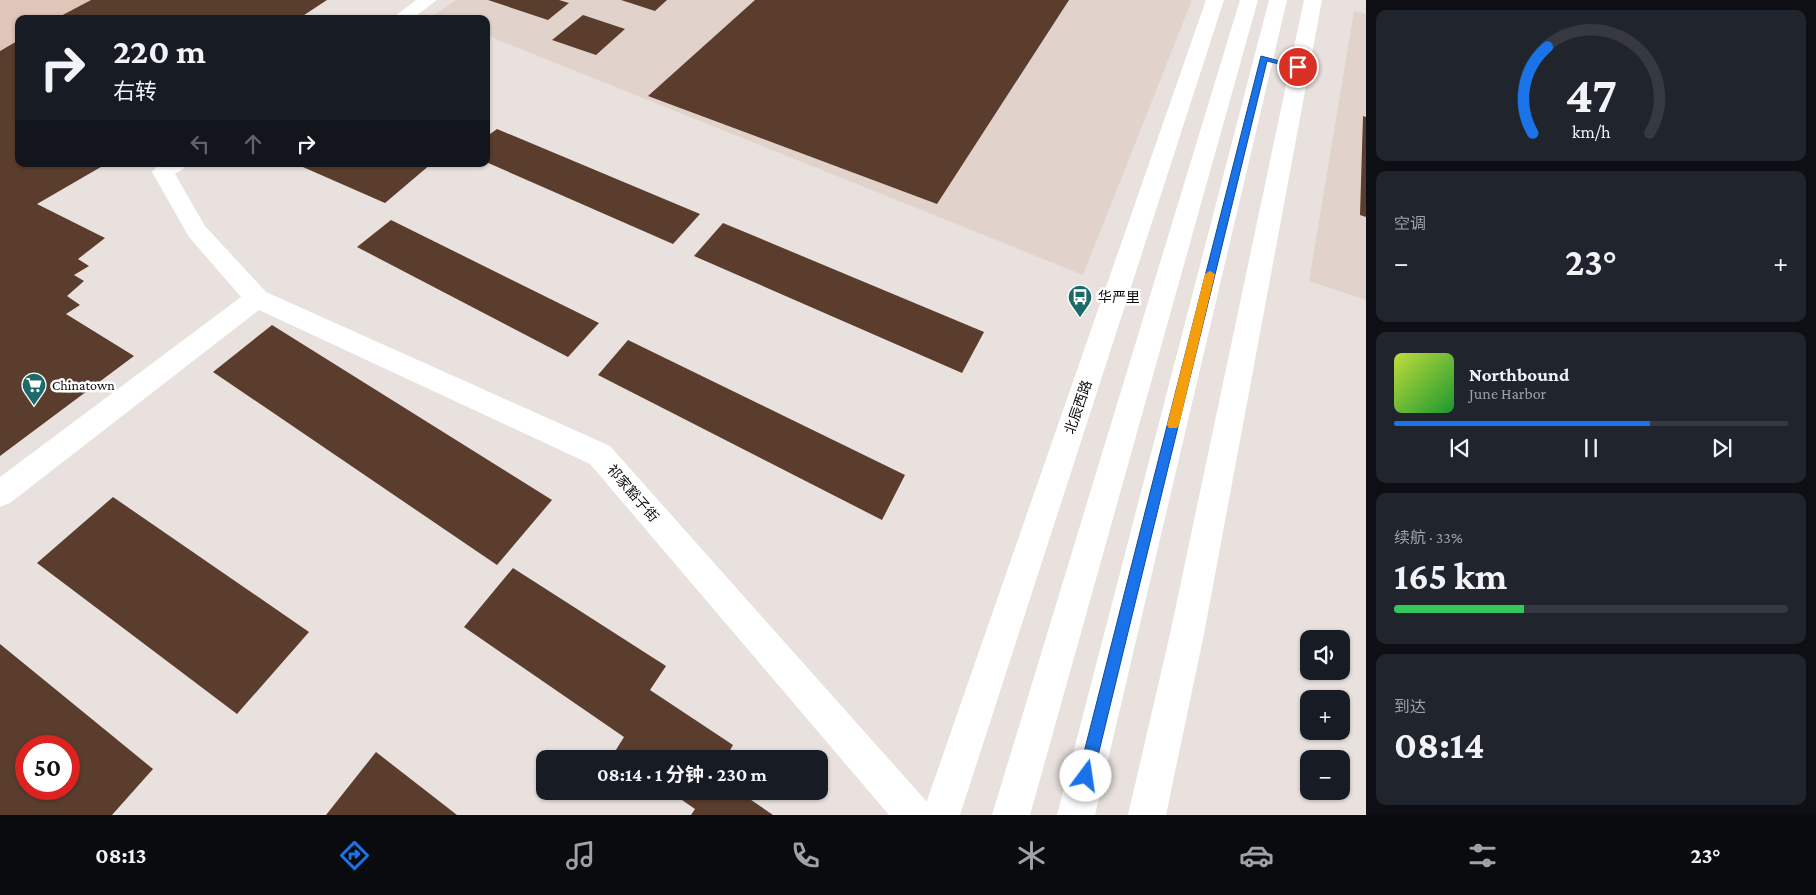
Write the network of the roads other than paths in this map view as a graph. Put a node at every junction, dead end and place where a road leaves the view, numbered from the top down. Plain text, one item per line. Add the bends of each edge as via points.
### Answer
1 (428, 0) edge
2 (1215, 0) edge
3 (1249, 0) edge
4 (1278, 0) edge
5 (1313, 0) edge
6 (406, 15) edge
7 (1264, 58) junction
8 (1298, 67) junction
9 (170, 167) edge
10 (257, 298) junction
11 (0, 494) edge
12 (914, 815) edge
13 (941, 815) edge
14 (1011, 815) edge
15 (1076, 815) edge
16 (1146, 815) edge

1 - 6 street
2 - 13 street, 北辰西路
3 - 14 street
4 - 7 street
5 - 8 street
7 - 8 street
7 - 15 street
8 - 16 street via 1187,634
9 - 10 street via 163,172 197,231
10 - 11 street
10 - 12 street, 祁家豁子街 via 600,455

